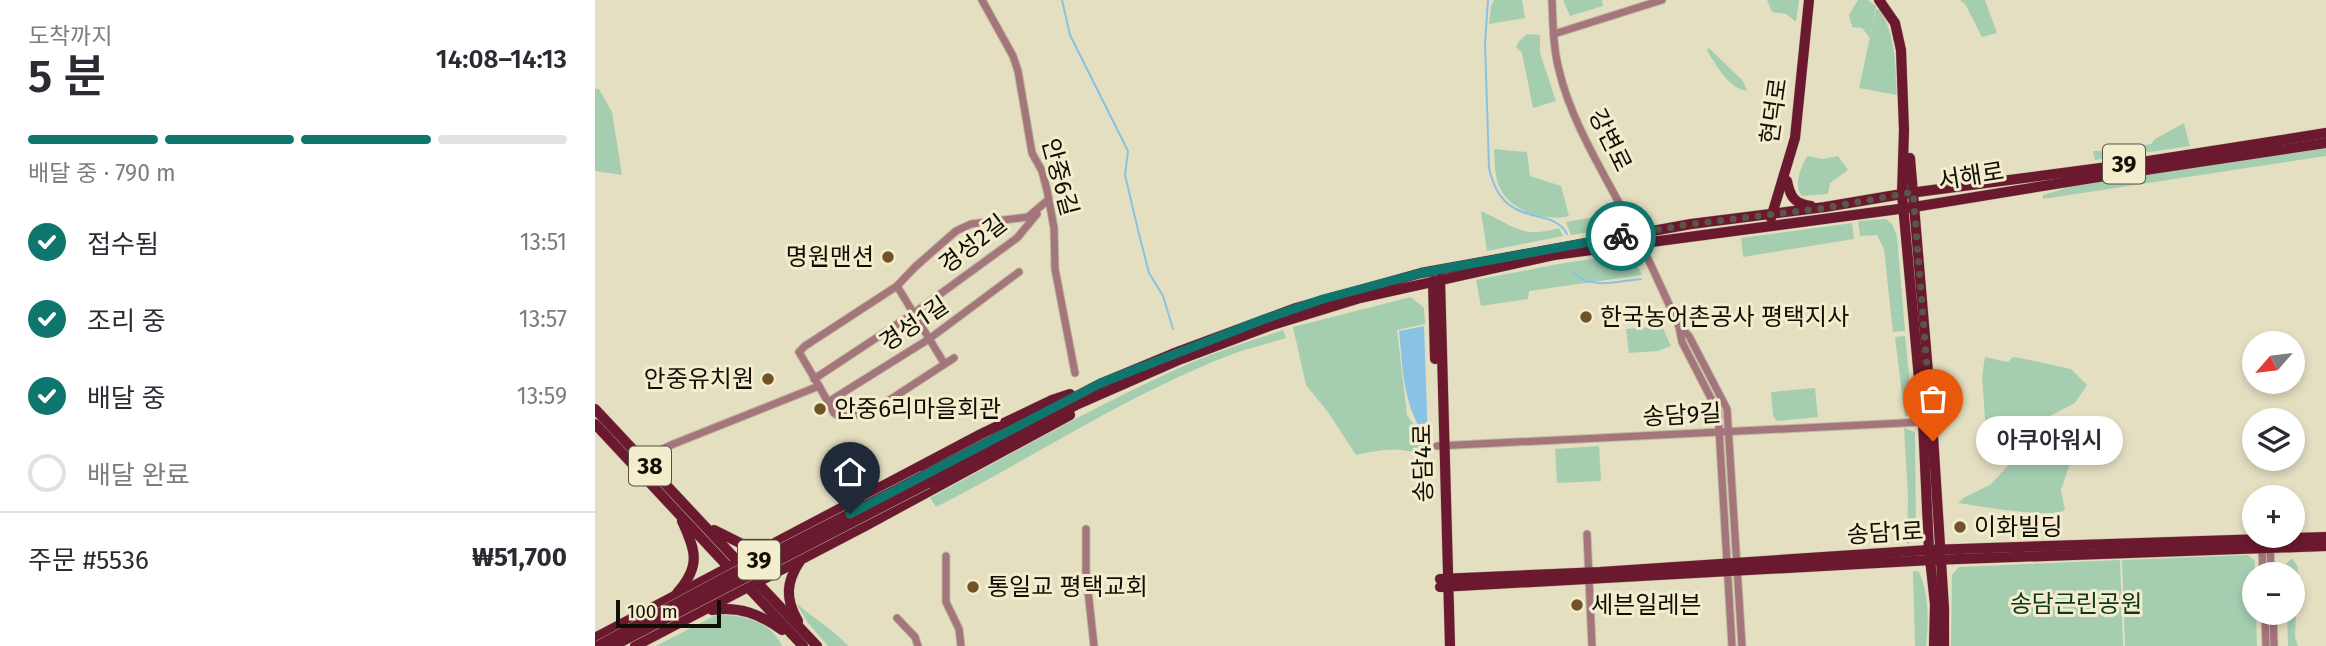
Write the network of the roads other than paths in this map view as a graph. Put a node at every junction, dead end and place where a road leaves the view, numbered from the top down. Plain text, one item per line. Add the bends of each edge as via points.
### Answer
1 (982, 0) edge
2 (1552, 0) edge
3 (1662, 0) edge
4 (1811, 0) edge
5 (1882, 0) edge
6 (1554, 34) junction
7 (2326, 133) edge
8 (2326, 143) edge
9 (1784, 184) junction
10 (1913, 192) junction
11 (1902, 194) junction
12 (1048, 200) junction
13 (1915, 207) junction
14 (1825, 208) junction
15 (1903, 209) junction
16 (1775, 214) junction
17 (1747, 217) junction
18 (1772, 225) junction
19 (1019, 272) dead end
20 (1436, 280) junction
21 (897, 286) junction
22 (913, 313) junction
23 (1679, 326) junction
24 (929, 338) junction
25 (954, 358) dead end
26 (944, 363) junction
27 (1075, 373) dead end
28 (816, 382) junction
29 (1101, 383) junction
30 (1122, 385) junction
31 (828, 402) junction
32 (595, 409) edge
33 (1923, 422) junction
34 (595, 424) edge
35 (1720, 432) junction
36 (1730, 432) junction
37 (1440, 446) junction
38 (645, 461) junction
39 (636, 470) junction
40 (925, 480) junction
41 (679, 514) junction
42 (704, 524) junction
43 (1086, 529) dead end
44 (1587, 534) dead end
45 (2326, 537) edge
46 (2305, 539) edge
47 (778, 542) junction
48 (2242, 545) edge
49 (2305, 545) edge
50 (2326, 546) edge
51 (1935, 555) junction
52 (946, 556) dead end
53 (801, 560) junction
54 (740, 562) junction
55 (1732, 567) junction
56 (730, 568) junction
57 (1589, 576) junction
58 (1444, 583) junction
59 (753, 585) junction
60 (673, 598) junction
61 (701, 611) junction
62 (897, 618) dead end
63 (2265, 625) edge
64 (2273, 625) edge
65 (595, 638) edge
66 (807, 643) edge
67 (598, 646) edge
68 (613, 646) edge
69 (635, 646) edge
70 (918, 646) edge
71 (961, 646) edge
72 (1094, 646) edge
73 (1444, 646) edge
74 (1450, 646) edge
75 (1592, 646) edge
76 (1732, 646) edge
77 (1742, 646) edge
78 (1934, 646) edge
79 (1944, 646) edge
80 (2266, 646) edge
81 (2274, 646) edge

1 - 12 street, 안중6길 via 1013,56 1032,153
2 - 6 street, 강변로
3 - 6 street
4 - 9 main road, 현덕로 via 1804,117
5 - 10 main road via 1894,13 1903,40
5 - 11 main road, 서해로 via 1900,41
6 - 23 street, 강변로, bridge via 1559,71 1570,101
7 - 10 main road, 서해로 / 39
8 - 13 main road, 서해로 / 39
9 - 14 main road via 1796,202
9 - 16 main road, 현덕로
9 - 17 main road via 1770,202
10 - 11 main road, 서해로 / 39
10 - 13 main road
11 - 14 main road, 서해로 / 39
11 - 15 main road
12 - 21 street, 경성2길 via 1028,217 971,224 956,231
12 - 22 street, 경성2길 via 1017,238
12 - 27 street, 안중6길 via 1055,270
13 - 15 main road, 서해로 / 39
13 - 51 main road via 1932,420
14 - 16 main road, 서해로 / 39
15 - 18 main road, 서해로 / 39
15 - 33 main road
16 - 17 main road, 서해로 / 39
16 - 18 main road, 현덕로
17 - 29 main road, 서해로 / 39 via 1554,248 1376,284 1262,320
18 - 20 main road, 서해로 / 39 via 1554,255
19 - 24 street, 경성1길
20 - 30 main road, 서해로 / 39 via 1269,326
20 - 37 main road, 송담4로
21 - 22 street
21 - 28 street, 경성2길 via 799,352
22 - 24 street
22 - 28 street, 경성2길
23 - 35 street, 강변로 via 1682,342 1718,412
23 - 36 street, 강변로 via 1689,336 1727,409
24 - 26 street
24 - 31 street, 경성1길
25 - 26 street
26 - 31 street, 경성1길 via 871,412 840,417
28 - 31 street
28 - 38 street via 671,445
29 - 40 main road, 서해로 / 39
29 - 47 main road via 1052,400 981,434
30 - 40 main road, 서해로 / 39
30 - 53 main road
32 - 38 main road, 38
33 - 36 street, 송담9길
33 - 51 main road
34 - 39 main road, 38
35 - 36 street, 송담9길
35 - 37 street, 송담9길
35 - 55 street, 강변로
36 - 55 street, 강변로
37 - 58 main road, 송담4로
38 - 39 street
38 - 42 main road, 38
39 - 41 main road, 38
40 - 67 main road, 서해로 / 39, bridge via 728,576
40 - 68 main road, 서해로 / 39, bridge
41 - 56 main road, 38
41 - 60 main road via 694,563 689,579
42 - 47 main road via 742,544
42 - 54 main road, 38
43 - 72 street
44 - 57 street
45 - 46 main road, 송담1로
47 - 54 main road
48 - 51 main road, 송담1로
49 - 50 main road, 송담1로
51 - 55 main road, 송담1로
51 - 78 main road
51 - 79 main road via 1944,608
52 - 71 street via 946,603 959,629
53 - 59 main road
53 - 66 main road via 792,573 788,596
54 - 56 main road
54 - 59 main road, 38
55 - 57 main road, 송담1로
55 - 76 street, 강변로
55 - 77 street, 강변로
56 - 59 main road, 38
56 - 60 main road
57 - 58 main road, 송담1로
57 - 75 street
58 - 73 main road, 송담4로
58 - 74 main road, 송담4로
59 - 61 main road
59 - 66 main road, 38
60 - 65 main road
61 - 66 main road via 734,608 752,612
61 - 69 main road
62 - 70 street
63 - 80 street
64 - 81 street

